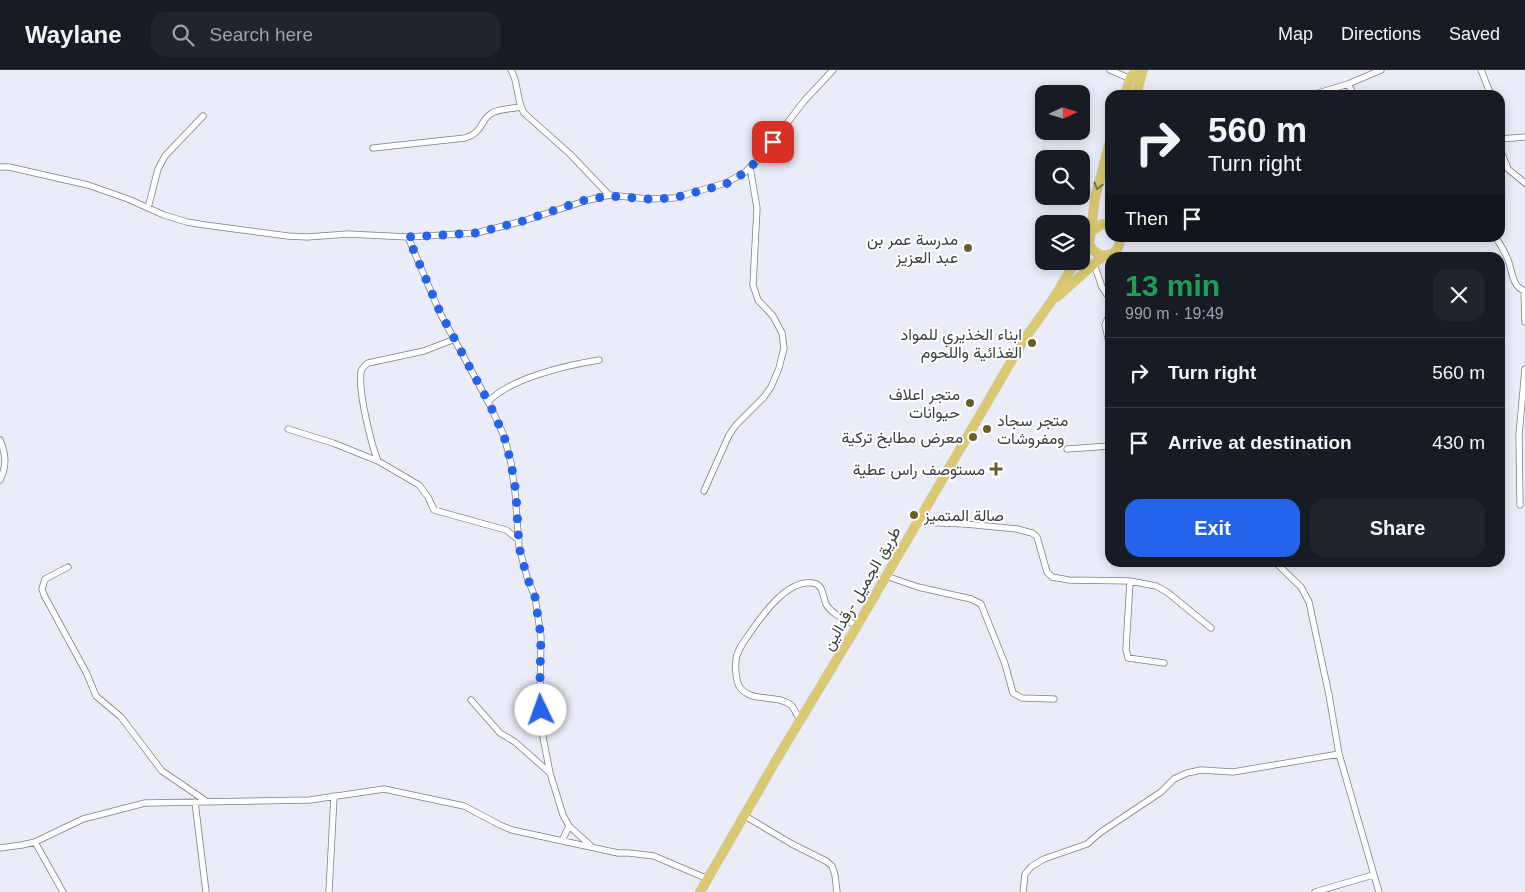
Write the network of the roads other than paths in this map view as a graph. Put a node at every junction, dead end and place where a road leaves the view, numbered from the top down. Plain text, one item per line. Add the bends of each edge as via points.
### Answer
1 (511, 70) edge
2 (833, 70) edge
3 (1110, 70) edge
4 (1382, 70) edge
5 (1481, 70) edge
6 (1140, 74) edge
7 (1130, 79) junction
8 (1345, 85) junction
9 (1127, 90) edge
10 (1137, 90) edge
11 (1328, 90) edge
12 (1334, 90) edge
13 (1350, 90) edge
14 (1489, 90) edge
15 (520, 107) junction
16 (203, 116) dead end
17 (1525, 138) edge
18 (1505, 139) edge
19 (373, 148) dead end
20 (1105, 158) edge
21 (1505, 162) edge
22 (0, 167) edge
23 (750, 167) junction
24 (1525, 183) edge
25 (609, 196) junction
26 (148, 208) junction
27 (1105, 224) edge
28 (1091, 232) junction
29 (408, 237) junction
30 (1090, 238) edge
31 (1090, 245) edge
32 (1505, 253) edge
33 (1103, 256) joint
34 (1094, 264) junction
35 (1071, 270) edge
36 (1525, 291) edge
37 (1105, 292) edge
38 (1051, 302) junction
39 (1525, 322) edge
40 (455, 339) junction
41 (599, 360) dead end
42 (1525, 370) edge
43 (488, 402) junction
44 (288, 429) dead end
45 (0, 440) edge
46 (1105, 446) edge
47 (1067, 449) dead end
48 (378, 461) junction
49 (0, 480) edge
50 (704, 491) dead end
51 (1520, 505) dead end
52 (917, 522) junction
53 (519, 540) junction
54 (68, 567) dead end
55 (1280, 567) edge
56 (886, 576) junction
57 (1130, 581) junction
58 (857, 626) junction
59 (1211, 628) dead end
60 (1164, 663) dead end
61 (1054, 699) dead end
62 (471, 700) dead end
63 (800, 719) junction
64 (1339, 754) junction
65 (550, 773) junction
66 (334, 796) junction
67 (206, 801) junction
68 (196, 802) junction
69 (745, 816) junction
70 (570, 826) junction
71 (562, 841) junction
72 (35, 842) junction
73 (593, 847) junction
74 (0, 848) edge
75 (1373, 875) junction
76 (708, 879) junction
77 (63, 892) edge
78 (206, 892) edge
79 (329, 892) edge
80 (700, 892) edge
81 (837, 892) edge
82 (1023, 892) edge
83 (1315, 892) edge
84 (1379, 892) edge

1 - 15 street
2 - 23 street
3 - 7 street
4 - 8 street
5 - 14 street
6 - 7 main road
6 - 10 main road
7 - 9 main road
8 - 11 street
8 - 12 street
8 - 13 street
15 - 19 street via 493,112 475,134 465,138
15 - 25 street
16 - 26 street via 165,156
17 - 18 street
20 -> 28 main road via 1094,198
21 - 24 street via 1508,169
22 - 26 street via 88,185
23 - 25 street via 726,184 674,198
23 - 50 street via 757,208 753,285 758,300 773,316 782,333 784,348 771,387 729,435
25 - 29 street via 585,200 476,233
26 - 29 street via 187,222 288,236
27 - 28 main road
28 - 30 main road
29 - 40 street
31 - 33 main road
32 - 36 street via 1515,282
33 - 34 main road
34 - 37 street
34 - 38 main road
35 - 38 main road
36 - 39 street
38 - 52 main road, طريق الجميل -رقدالين via 1023,342
40 - 43 street
40 - 48 street via 424,351 362,367 366,415 372,448
41 - 43 street via 570,364 519,382
42 - 51 street via 1519,435
43 - 53 street via 504,436 511,463
44 - 48 street
45 - 49 street via 6,466
46 - 47 street
48 - 53 street via 419,485 434,510 506,530
52 - 56 main road, طريق الجميل -رقدالين
52 - 57 street via 1026,530 1037,537 1047,572 1052,577
53 - 65 street via 535,597 541,637 540,696
54 - 67 street via 44,579 42,589 96,696 121,717 162,771
55 - 64 street via 1301,587 1309,602
56 - 58 main road, طريق الجميل -رقدالين
56 - 61 street via 981,604 1005,664 1013,694 1022,698
57 - 59 street via 1156,586
57 - 60 street via 1128,658
58 - 63 main road, طريق الجميل -رقدالين
58 - 63 street via 832,612 822,589 811,582 785,592 771,604 741,645 736,660 738,684 743,692 781,701 791,706
62 - 65 street via 500,733
63 - 69 main road, طريق الجميل -رقدالين
64 - 75 street
64 - 82 street via 1233,772 1201,770 1187,773 1087,844 1032,866 1025,874
65 - 70 street via 560,809
66 - 67 street via 310,800
66 - 71 street via 392,790 464,806 512,830
66 - 79 street
67 - 68 street
68 - 72 street via 145,803 128,807 83,819
68 - 78 street
69 - 76 main road, طريق الجميل -رقدالين
69 - 81 street via 826,861 836,875
70 - 71 street
70 - 73 street
71 - 73 street
72 - 74 street
72 - 77 street
73 - 76 street via 654,856
75 - 83 street
75 - 84 street
76 - 80 main road, طريق الجميل -رقدالين

